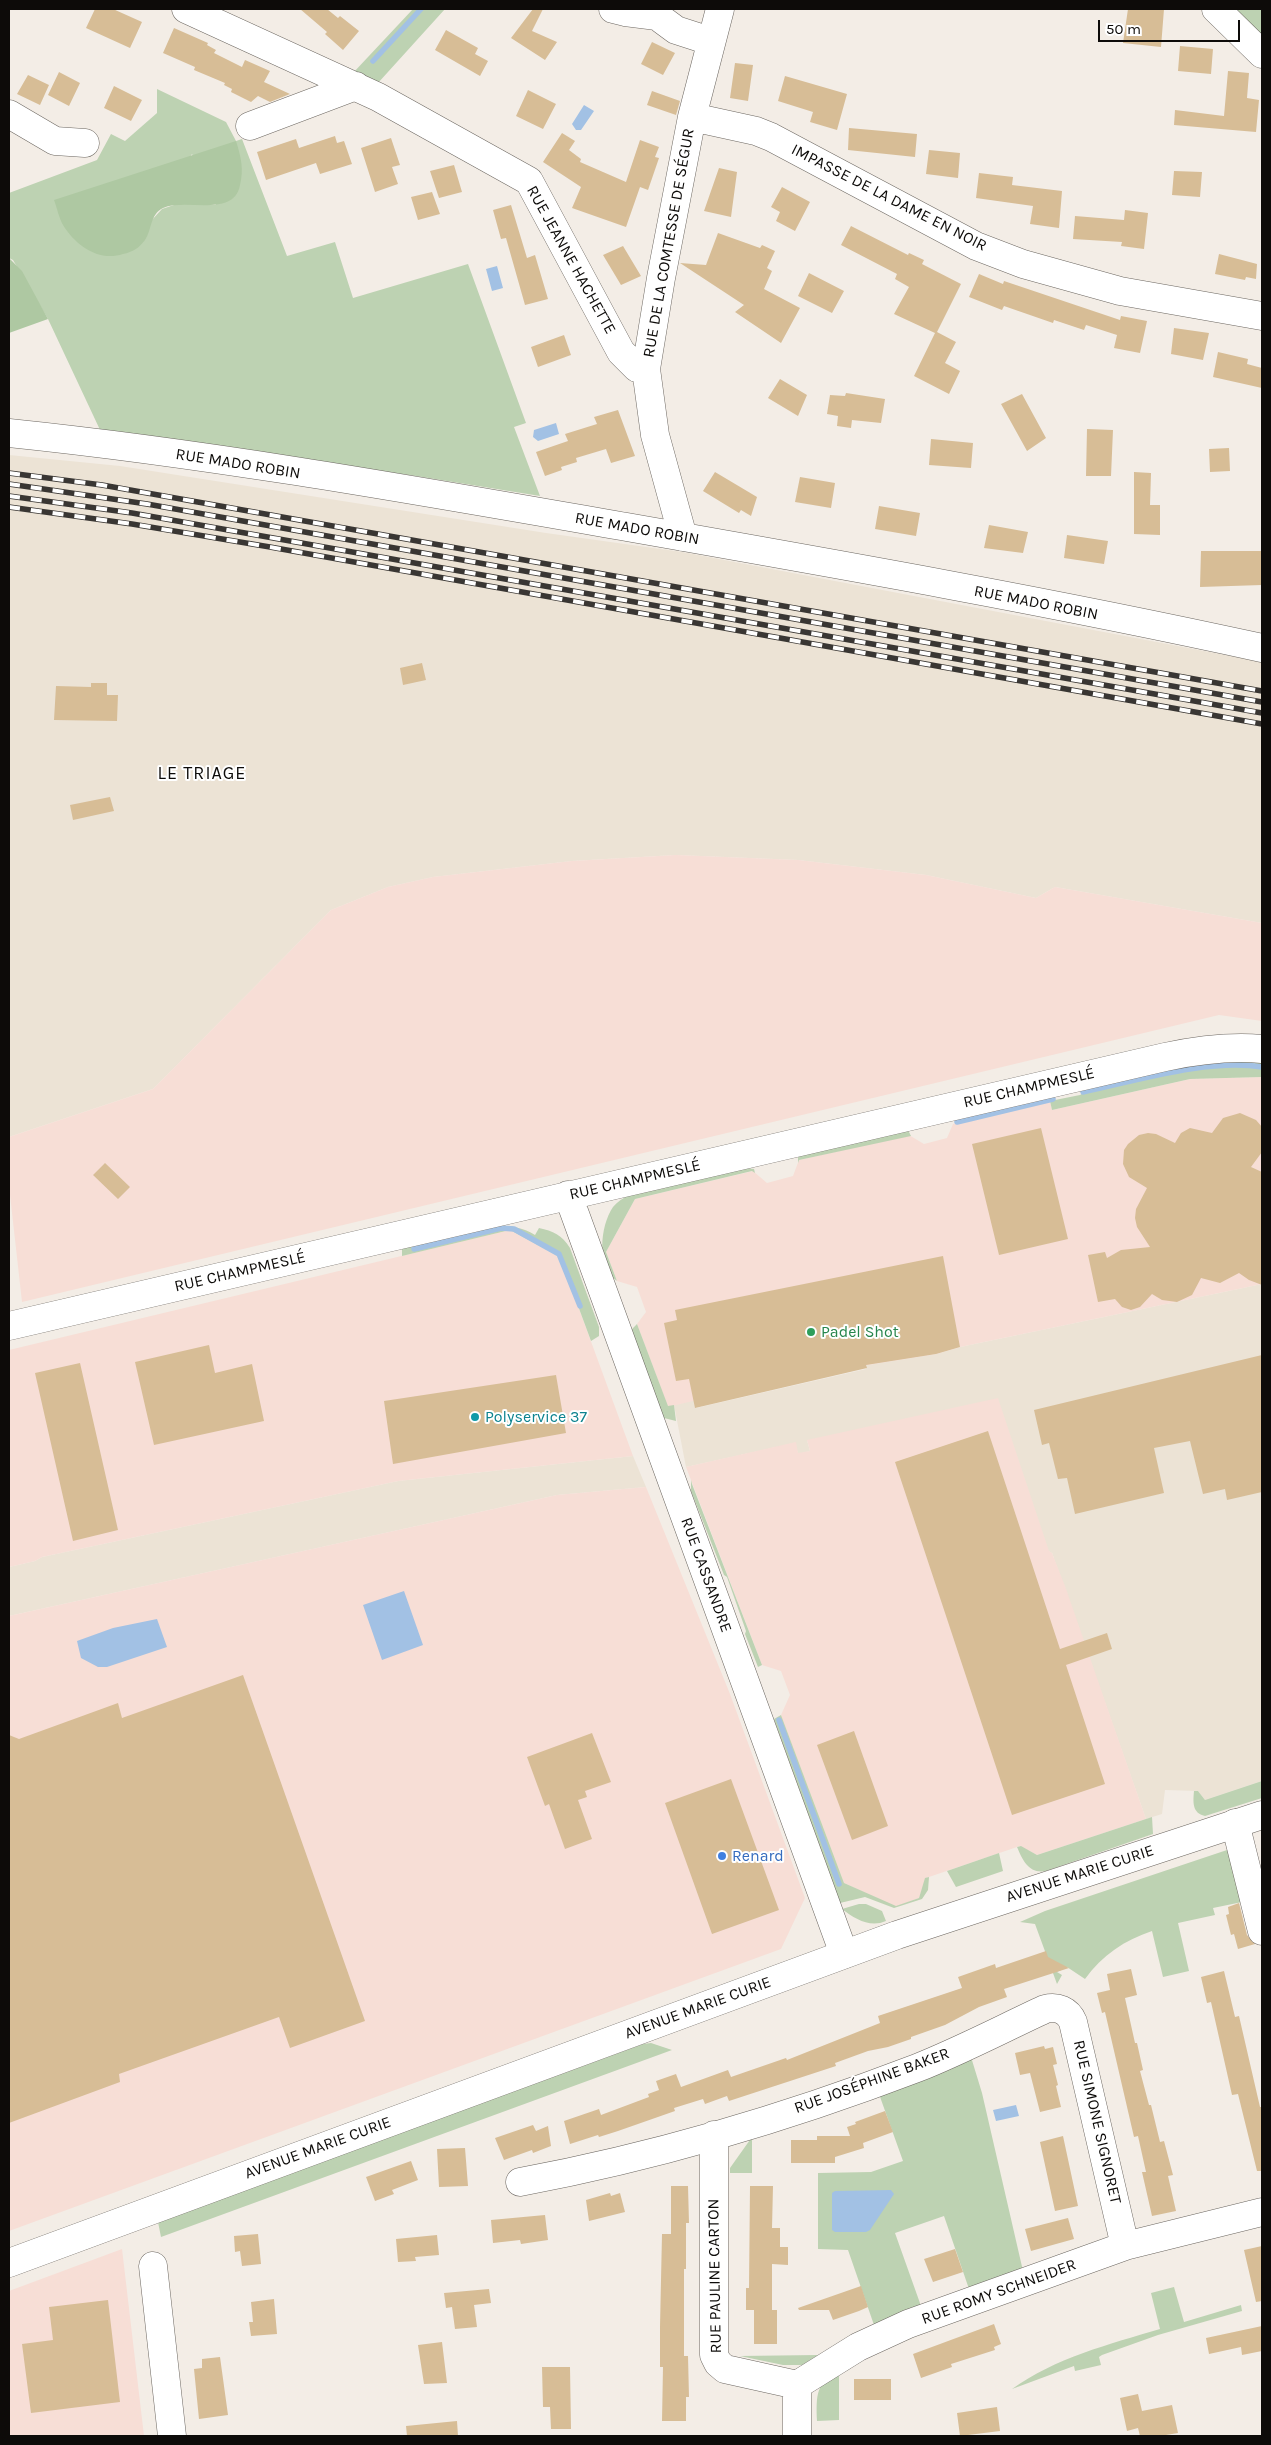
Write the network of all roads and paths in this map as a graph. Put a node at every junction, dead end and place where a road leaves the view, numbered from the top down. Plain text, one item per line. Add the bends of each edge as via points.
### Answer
1 (186, 9) edge
2 (615, 9) edge
3 (720, 9) edge
4 (1216, 9) edge
5 (709, 45) junction
6 (1262, 54) edge
7 (356, 86) junction
8 (9, 114) edge
9 (692, 117) junction
10 (250, 126) dead end
11 (85, 143) dead end
12 (1262, 316) edge
13 (646, 369) junction
14 (9, 433) edge
15 (683, 537) junction
16 (1262, 648) edge
17 (1262, 1049) edge
18 (568, 1195) junction
19 (9, 1326) edge
20 (1262, 1814) edge
21 (1235, 1823) junction
22 (1257, 1886) edge
23 (1262, 1931) edge
24 (844, 1954) junction
25 (1055, 2008) joint
26 (714, 2135) junction
27 (520, 2182) dead end
28 (1262, 2212) edge
29 (1125, 2246) junction
30 (9, 2263) edge
31 (153, 2266) dead end
32 (796, 2385) junction
33 (172, 2436) edge
34 (797, 2436) edge

1 - 7 street, RUE JEANNE HACHETTE
2 - 5 street via 657,16 676,30
3 - 5 street, RUE DE LA COMTESSE DE SÉGUR
4 - 6 street
5 - 9 street, RUE DE LA COMTESSE DE SÉGUR
7 - 10 street
7 - 13 street, RUE JEANNE HACHETTE via 529,181 621,352 637,368
8 - 11 street via 55,141
9 - 12 street, IMPASSE DE LA DAME EN NOIR via 771,137 976,246 1023,264 1120,291
9 - 13 street, RUE DE LA COMTESSE DE SÉGUR
13 - 15 street, RUE DE LA COMTESSE DE SÉGUR via 655,435
14 - 15 street, RUE MADO ROBIN via 432,493
15 - 16 street, RUE MADO ROBIN
17 - 18 street, RUE CHAMPMESLÉ via 1226,1047 1165,1057
18 - 19 street, RUE CHAMPMESLÉ
18 - 24 street, RUE CASSANDRE
20 - 21 street, AVENUE MARIE CURIE
21 - 22 street
21 - 24 street, AVENUE MARIE CURIE
22 - 23 street
24 - 30 street, AVENUE MARIE CURIE
25 - 26 street, RUE JOSÉPHINE BAKER via 1045,2009 911,2070
25 - 29 street, RUE SIMONE SIGNORET via 1066,2012 1074,2022
26 - 27 street, RUE JOSÉPHINE BAKER
26 - 32 street, RUE PAULINE CARTON via 714,2355 725,2369
28 - 29 street, RUE ROMY SCHNEIDER
29 - 32 street, RUE ROMY SCHNEIDER via 908,2324 858,2347
31 - 33 street
32 - 34 street

